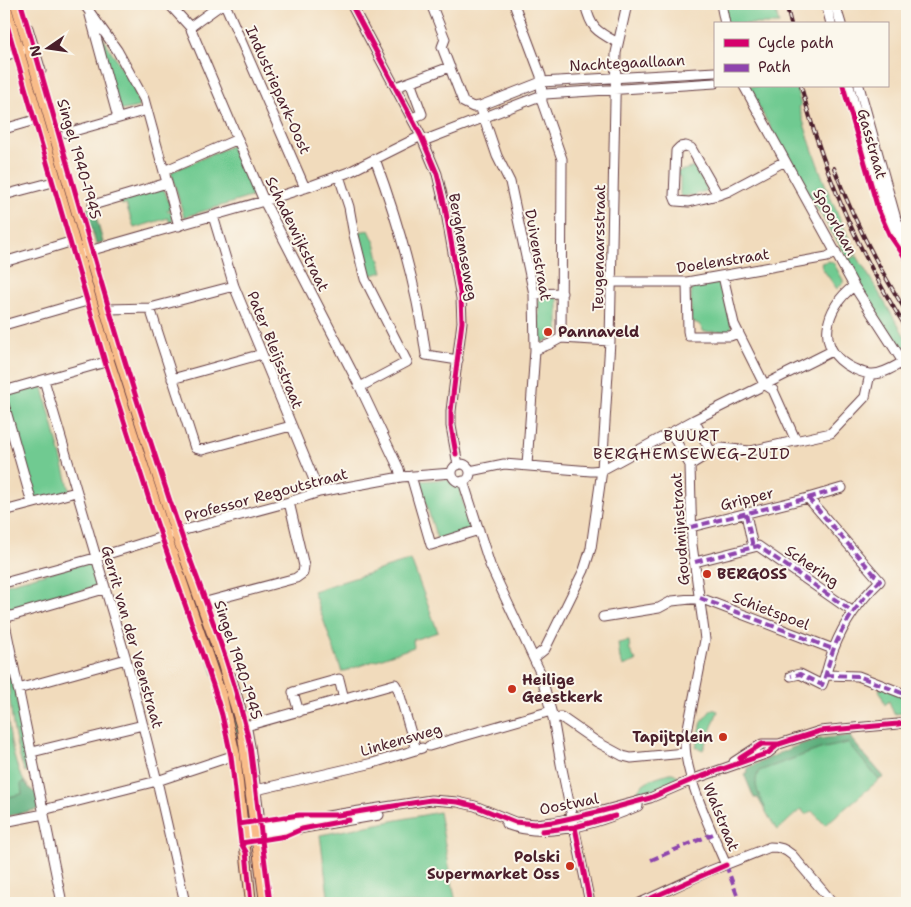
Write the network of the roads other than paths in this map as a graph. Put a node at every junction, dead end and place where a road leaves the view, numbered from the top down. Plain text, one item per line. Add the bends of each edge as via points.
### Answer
1 (5, 4) edge
2 (16, 4) edge
3 (21, 4) edge
4 (169, 4) edge
5 (224, 4) edge
6 (351, 4) edge
7 (431, 4) edge
8 (514, 4) edge
9 (585, 4) edge
10 (626, 4) edge
11 (721, 4) edge
12 (826, 4) edge
13 (835, 4) edge
14 (87, 7) edge
15 (4, 15) edge
16 (725, 22) edge
17 (830, 22) edge
18 (840, 22) edge
19 (190, 28) junction
20 (618, 43) junction
21 (22, 50) junction
22 (4, 56) edge
23 (450, 67) junction
24 (714, 72) edge
25 (616, 78) junction
26 (410, 82) junction
27 (541, 82) junction
28 (714, 83) edge
29 (396, 87) junction
30 (745, 88) edge
31 (850, 88) edge
32 (859, 88) edge
33 (616, 89) junction
34 (542, 95) junction
35 (480, 106) junction
36 (147, 110) junction
37 (483, 116) junction
38 (118, 118) junction
39 (412, 118) junction
40 (35, 120) junction
41 (4, 130) edge
42 (67, 133) dead end
43 (422, 138) junction
44 (238, 139) junction
45 (375, 159) junction
46 (785, 161) junction
47 (164, 171) junction
48 (339, 176) junction
49 (53, 182) junction
50 (167, 183) junction
51 (305, 188) junction
52 (718, 194) junction
53 (4, 195) edge
54 (264, 201) junction
55 (887, 204) junction
56 (93, 205) dead end
57 (213, 216) junction
58 (893, 220) junction
59 (179, 226) junction
60 (70, 242) junction
61 (907, 242) edge
62 (907, 250) edge
63 (86, 252) junction
64 (836, 252) junction
65 (4, 262) edge
66 (723, 276) junction
67 (612, 282) junction
68 (688, 282) junction
69 (234, 286) junction
70 (854, 286) junction
71 (562, 292) junction
72 (534, 294) junction
73 (87, 301) junction
74 (150, 308) junction
75 (109, 309) junction
76 (4, 325) edge
77 (109, 325) junction
78 (738, 333) junction
79 (561, 338) junction
80 (610, 340) junction
81 (535, 350) junction
82 (832, 351) junction
83 (262, 354) junction
84 (458, 360) junction
85 (107, 362) junction
86 (905, 365) edge
87 (870, 374) junction
88 (172, 379) junction
89 (44, 380) junction
90 (764, 384) junction
91 (360, 387) junction
92 (4, 391) edge
93 (4, 404) edge
94 (694, 420) junction
95 (291, 426) junction
96 (672, 433) junction
97 (796, 441) junction
98 (711, 452) junction
99 (458, 464) junction
100 (527, 465) junction
101 (690, 465) junction
102 (470, 470) junction
103 (602, 470) junction
104 (452, 473) junction
105 (406, 476) junction
106 (463, 481) junction
107 (842, 488) dead end
108 (76, 492) junction
109 (319, 492) junction
110 (808, 498) junction
111 (289, 502) junction
112 (32, 503) junction
113 (4, 511) edge
114 (746, 514) junction
115 (691, 527) junction
116 (479, 530) junction
117 (168, 536) junction
118 (754, 547) junction
119 (95, 558) junction
120 (695, 562) junction
121 (189, 568) junction
122 (4, 583) edge
123 (104, 589) junction
124 (700, 598) junction
125 (206, 602) junction
126 (853, 612) junction
127 (603, 617) dead end
128 (4, 618) edge
129 (833, 649) junction
130 (534, 658) junction
131 (126, 659) junction
132 (826, 675) junction
133 (791, 676) dead end
134 (18, 689) junction
135 (907, 696) edge
136 (344, 699) junction
137 (299, 712) junction
138 (552, 715) junction
139 (907, 722) edge
140 (142, 725) junction
141 (246, 726) junction
142 (422, 748) junction
143 (32, 752) junction
144 (685, 753) junction
145 (233, 756) junction
146 (692, 780) junction
147 (157, 781) junction
148 (256, 790) junction
149 (44, 812) junction
150 (4, 822) edge
151 (573, 822) junction
152 (256, 827) junction
153 (244, 832) junction
154 (726, 865) junction
155 (4, 898) edge
156 (5, 903) edge
157 (62, 903) edge
158 (186, 903) edge
159 (251, 903) edge
160 (266, 903) edge
161 (590, 903) edge
162 (640, 903) edge
163 (833, 903) edge

1 - 21 main road, Singel 1940-1945
2 - 21 main road, Singel 1940-1945
3 - 63 street, Singel 1940-1945
4 - 19 street, Schadewijkstraat
5 - 19 street
5 - 51 street, Industriepark-Oost
6 - 29 street, Berghemseweg
7 - 23 street via 444,38 442,47
8 - 27 street
9 - 20 street via 592,26
10 - 20 street, Teugenaarsstraat
11 - 16 street
12 - 17 street
13 - 18 street
14 - 36 street via 117,50
14 - 38 street
15 - 21 street, Singel 1940-1945
19 - 44 street, Schadewijkstraat
20 - 25 street, Teugenaarsstraat
21 - 22 street
21 - 40 street, Singel 1940-1945
21 - 63 main road, Singel 1940-1945
23 - 26 street
23 - 35 street via 464,102 473,107
24 - 25 street, Nachtegaallaan
25 - 27 street, Nachtegaallaan
25 - 33 street, Teugenaarsstraat
26 - 29 street
26 - 39 street via 422,114
27 - 34 street
27 - 35 street, Nachtegaallaan
28 - 33 street, Nachtegaallaan
29 - 39 street, Berghemseweg
30 - 46 street, Spoorlaan
31 - 55 street, Gasstraat
32 - 55 street, Gasstraat
33 - 34 street, Nachtegaallaan
33 - 67 street, Teugenaarsstraat
34 - 37 street, Nachtegaallaan
34 - 71 street via 562,159
35 - 37 street, Duivenstraat
36 - 38 street
36 - 47 street
37 - 43 street, Nachtegaallaan
37 - 72 street, Duivenstraat via 510,182
38 - 42 street
39 - 43 street, Berghemseweg
40 - 41 street
40 - 49 street, Singel 1940-1945
43 - 45 street, Nachtegaallaan
43 - 84 street, Berghemseweg via 437,174 460,298 462,322
44 - 47 street
44 - 54 street, Schadewijkstraat
45 - 48 street, Nachtegaallaan
45 - 84 street via 414,283 426,355
46 - 52 street
46 - 64 street, Spoorlaan
47 - 50 street
48 - 51 street, Nachtegaallaan
48 - 91 street via 365,279 407,362
49 - 53 street
49 - 60 street, Singel 1940-1945
50 - 56 street
50 - 59 street
51 - 54 street, Nachtegaallaan
52 - 52 street via 689,202 676,201 676,150 691,148
54 - 57 street, Nachtegaallaan
54 - 91 street, Schadewijkstraat
55 - 58 street, Gasstraat
57 - 59 street, Nachtegaallaan
57 - 69 street, Pater Bleijsstraat
58 - 61 street, Gasstraat
58 - 62 street, Gasstraat
59 - 63 street, Nachtegaallaan
60 - 65 street
60 - 73 street, Singel 1940-1945
63 - 75 street, Singel 1940-1945
63 - 77 main road, Singel 1940-1945
63 - 85 main road, Singel 1940-1945
64 - 66 street, Doelenstraat via 827,257
64 - 70 street, Spoorlaan
66 - 68 street, Doelenstraat
66 - 78 street
67 - 68 street, Doelenstraat
67 - 80 street, Teugenaarsstraat
68 - 78 street via 689,336 730,336
69 - 74 street
69 - 83 street, Pater Bleijsstraat
70 - 82 street via 837,302 830,316 828,334
70 - 86 street, Spoorlaan
71 - 72 street
71 - 79 street
72 - 81 street, Duivenstraat
73 - 76 street
73 - 85 street, Singel 1940-1945
74 - 75 street
74 - 88 street
75 - 77 street, Singel 1940-1945 via 112,320
77 - 117 main road, Singel 1940-1945
78 - 90 street
79 - 80 street
79 - 81 street
80 - 103 street, Teugenaarsstraat
81 - 100 street, Duivenstraat
82 - 87 street via 843,363
82 - 90 street
83 - 88 street
83 - 95 street, Pater Bleijsstraat
84 - 99 street, Berghemseweg via 451,426
85 - 89 street
85 - 117 main road, Singel 1940-1945
86 - 87 street
87 - 97 street via 865,397 831,433
88 - 95 street via 195,448 202,450
89 - 92 street
89 - 108 street, Gerrit van der Veenstraat
90 - 94 street
90 - 97 street via 773,390
91 - 105 street, Schadewijkstraat via 399,469
93 - 112 street
94 - 96 street
94 - 98 street
95 - 109 street, Pater Bleijsstraat
96 - 101 street, Goudmijnstraat
96 - 103 street
97 - 98 street via 750,451 721,448
98 - 101 street
99 - 102 street
99 - 104 street
100 - 102 street via 504,464
100 - 103 street
101 - 115 street, Goudmijnstraat
102 - 106 street via 469,477
103 - 130 street, Teugenaarsstraat via 591,548 584,570 545,649
104 - 105 street, Professor Regoutstraat
104 - 106 street via 456,480
105 - 109 street, Professor Regoutstraat
105 - 116 street, Schadewijkstraat via 431,545
106 - 116 street
107 - 110 street, Gripper
108 - 112 street
108 - 119 street, Gerrit van der Veenstraat
109 - 111 street, Professor Regoutstraat
110 - 114 street, Gripper
110 - 126 street via 880,581
111 - 117 street, Professor Regoutstraat
111 - 125 street via 303,573 296,578
112 - 113 street
114 - 115 street, Gripper
114 - 118 street
115 - 120 street, Goudmijnstraat
116 - 130 street via 490,565
117 - 119 street, Professor Regoutstraat
117 - 121 main road, Singel 1940-1945
117 - 145 main road, Singel 1940-1945 via 222,698
118 - 120 street
118 - 126 street, Schering via 758,546
119 - 122 street, Professor Regoutstraat
119 - 123 street, Gerrit van der Veenstraat
120 - 124 street, Goudmijnstraat
121 - 125 street, Singel 1940-1945 via 196,574
121 - 152 main road, Singel 1940-1945 via 242,728
123 - 128 street
123 - 131 street, Gerrit van der Veenstraat
124 - 127 street, Goudmijnstraat
124 - 129 street, Schietspoel
124 - 144 street, Goudmijnstraat via 705,640
125 - 141 street, Singel 1940-1945
126 - 129 street
128 - 134 street
129 - 132 street
130 - 138 street
131 - 134 street
131 - 140 street, Gerrit van der Veenstraat
132 - 133 street via 822,685 800,674
132 - 135 street via 858,676
134 - 143 street
136 - 137 street
136 - 137 street via 339,680 293,692
136 - 142 street via 395,684
137 - 141 street
138 - 142 street, Linkensweg
138 - 144 street via 623,756 639,758
138 - 151 street
139 - 146 street, Oostwal via 820,731 779,744 762,744 728,766
140 - 143 street
140 - 147 street, Gerrit van der Veenstraat
141 - 148 street, Singel 1940-1945
142 - 148 street, Linkensweg via 373,763
143 - 149 street
144 - 146 street, Walstraat
145 - 147 street
145 - 153 main road, Singel 1940-1945
146 - 151 street, Oostwal via 605,819
146 - 154 street, Walstraat
147 - 149 street
147 - 158 street, Gerrit van der Veenstraat
148 - 152 street, Singel 1940-1945 via 259,814
149 - 150 street
149 - 157 street
151 - 152 street, Oostwal via 546,831 529,830 516,828 492,816 437,805
151 - 161 street
152 - 153 street, Oostwal
152 - 160 main road, Singel 1940-1945
153 - 159 main road, Singel 1940-1945
154 - 162 street
154 - 163 street via 770,847 786,849
155 - 156 street

